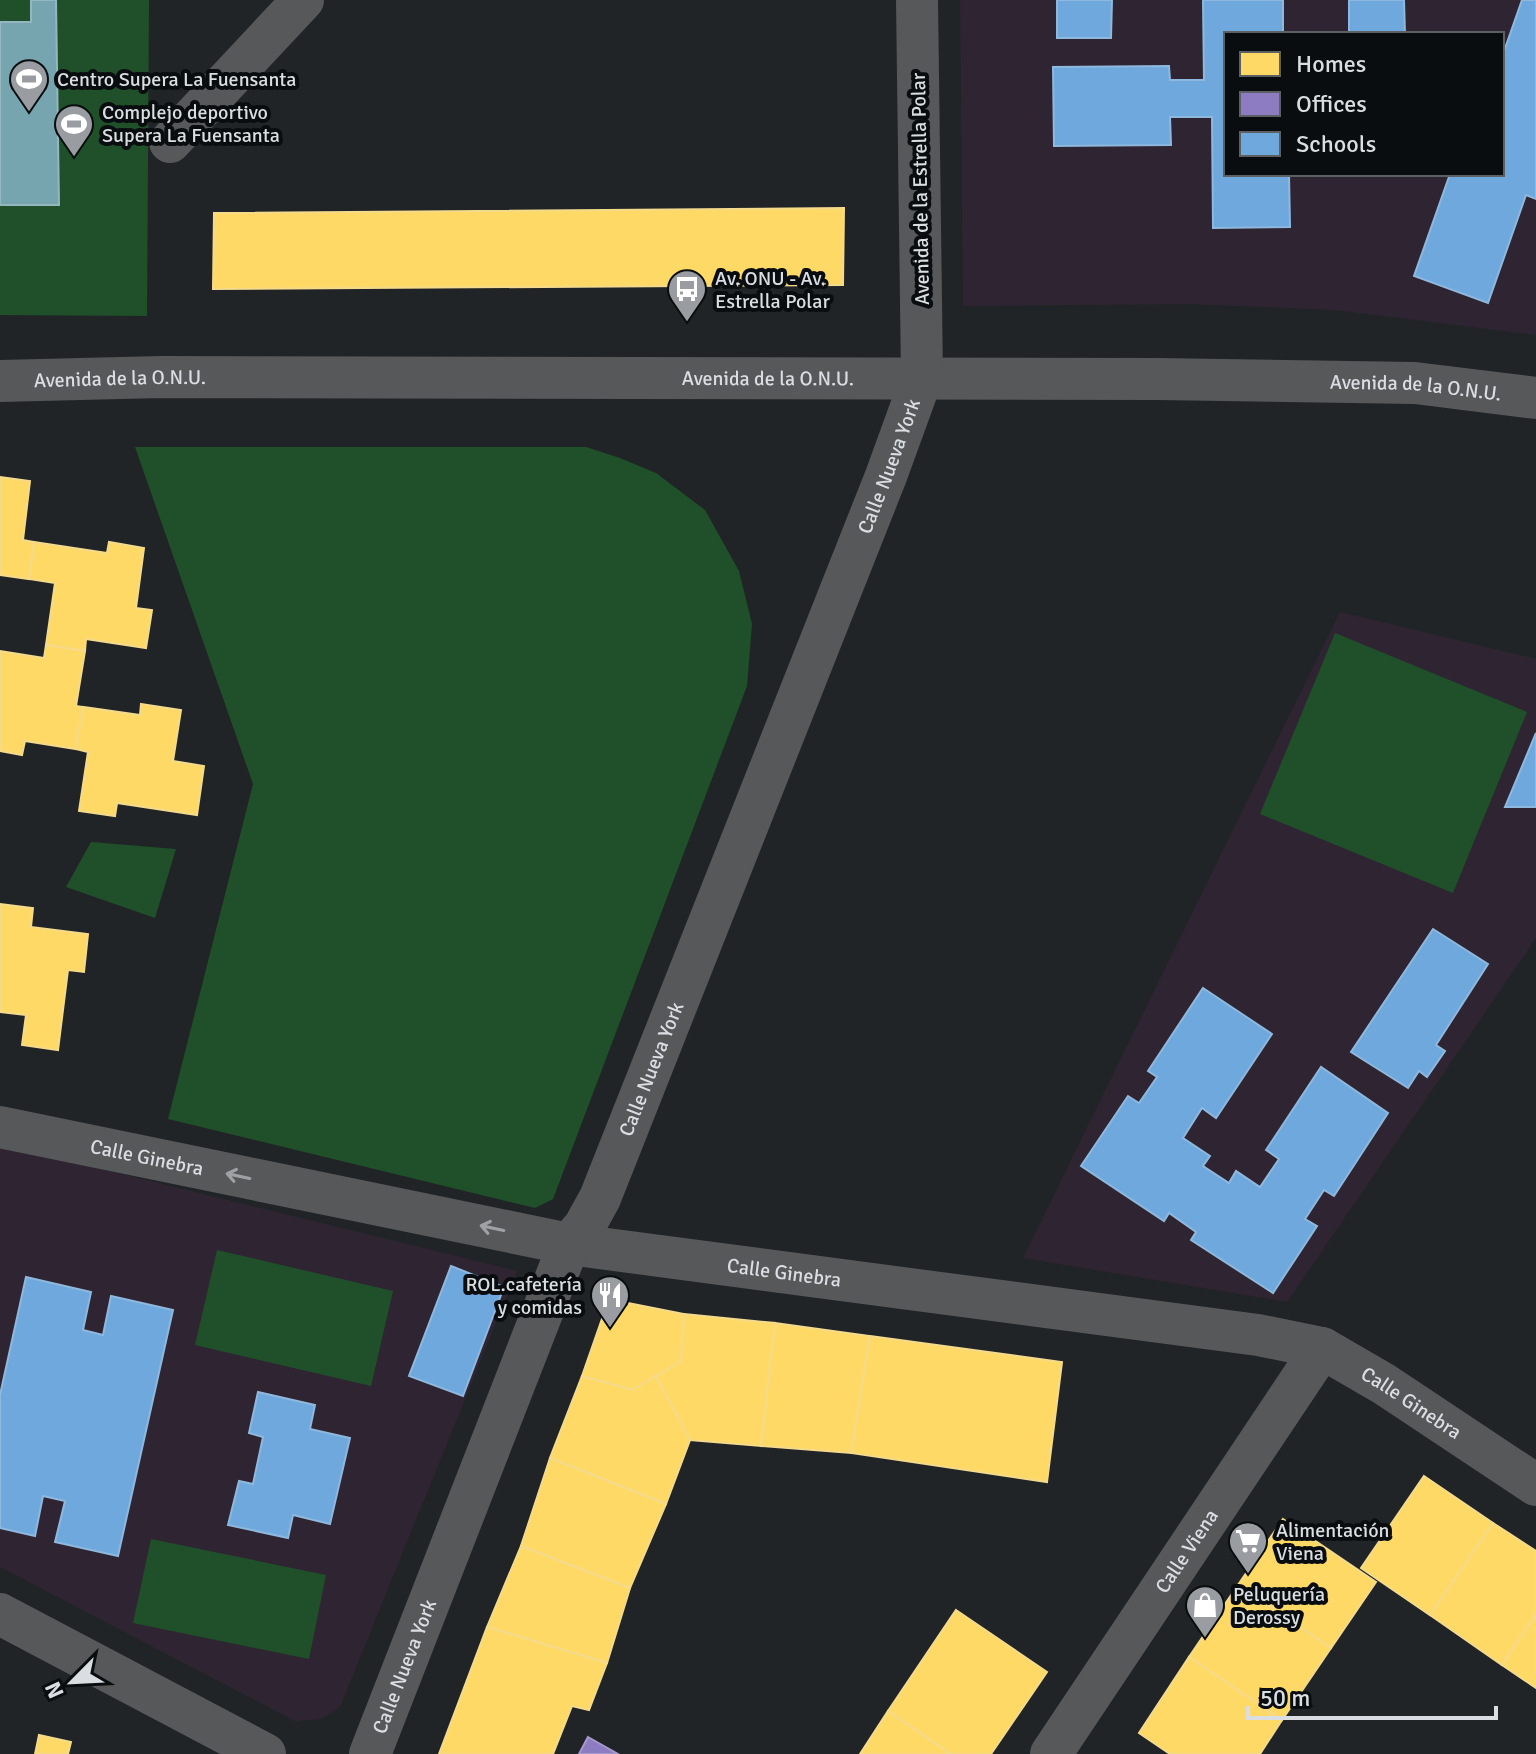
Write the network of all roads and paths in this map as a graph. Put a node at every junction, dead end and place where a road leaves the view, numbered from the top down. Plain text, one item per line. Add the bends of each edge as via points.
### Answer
1 (303, 0) edge
2 (917, 0) edge
3 (170, 142) dead end
4 (922, 377) junction
5 (0, 381) edge
6 (1536, 398) edge
7 (0, 1127) edge
8 (569, 1244) junction
9 (1322, 1348) junction
10 (1536, 1485) edge
11 (0, 1614) edge
12 (265, 1754) edge
13 (370, 1754) edge
14 (1051, 1754) edge

1 - 3 street
2 - 4 street, Avenida de la Estrella Polar
4 - 5 street, Avenida de la O.N.U.
4 - 6 street, Avenida de la O.N.U. via 1415,383
4 - 8 street, Calle Nueva York via 600,1198
8 -> 7 street, Calle Ginebra
8 - 9 street, Calle Ginebra via 1258,1335
8 - 13 street, Calle Nueva York
9 - 10 street, Calle Ginebra
9 - 14 street, Calle Viena
11 - 12 street

